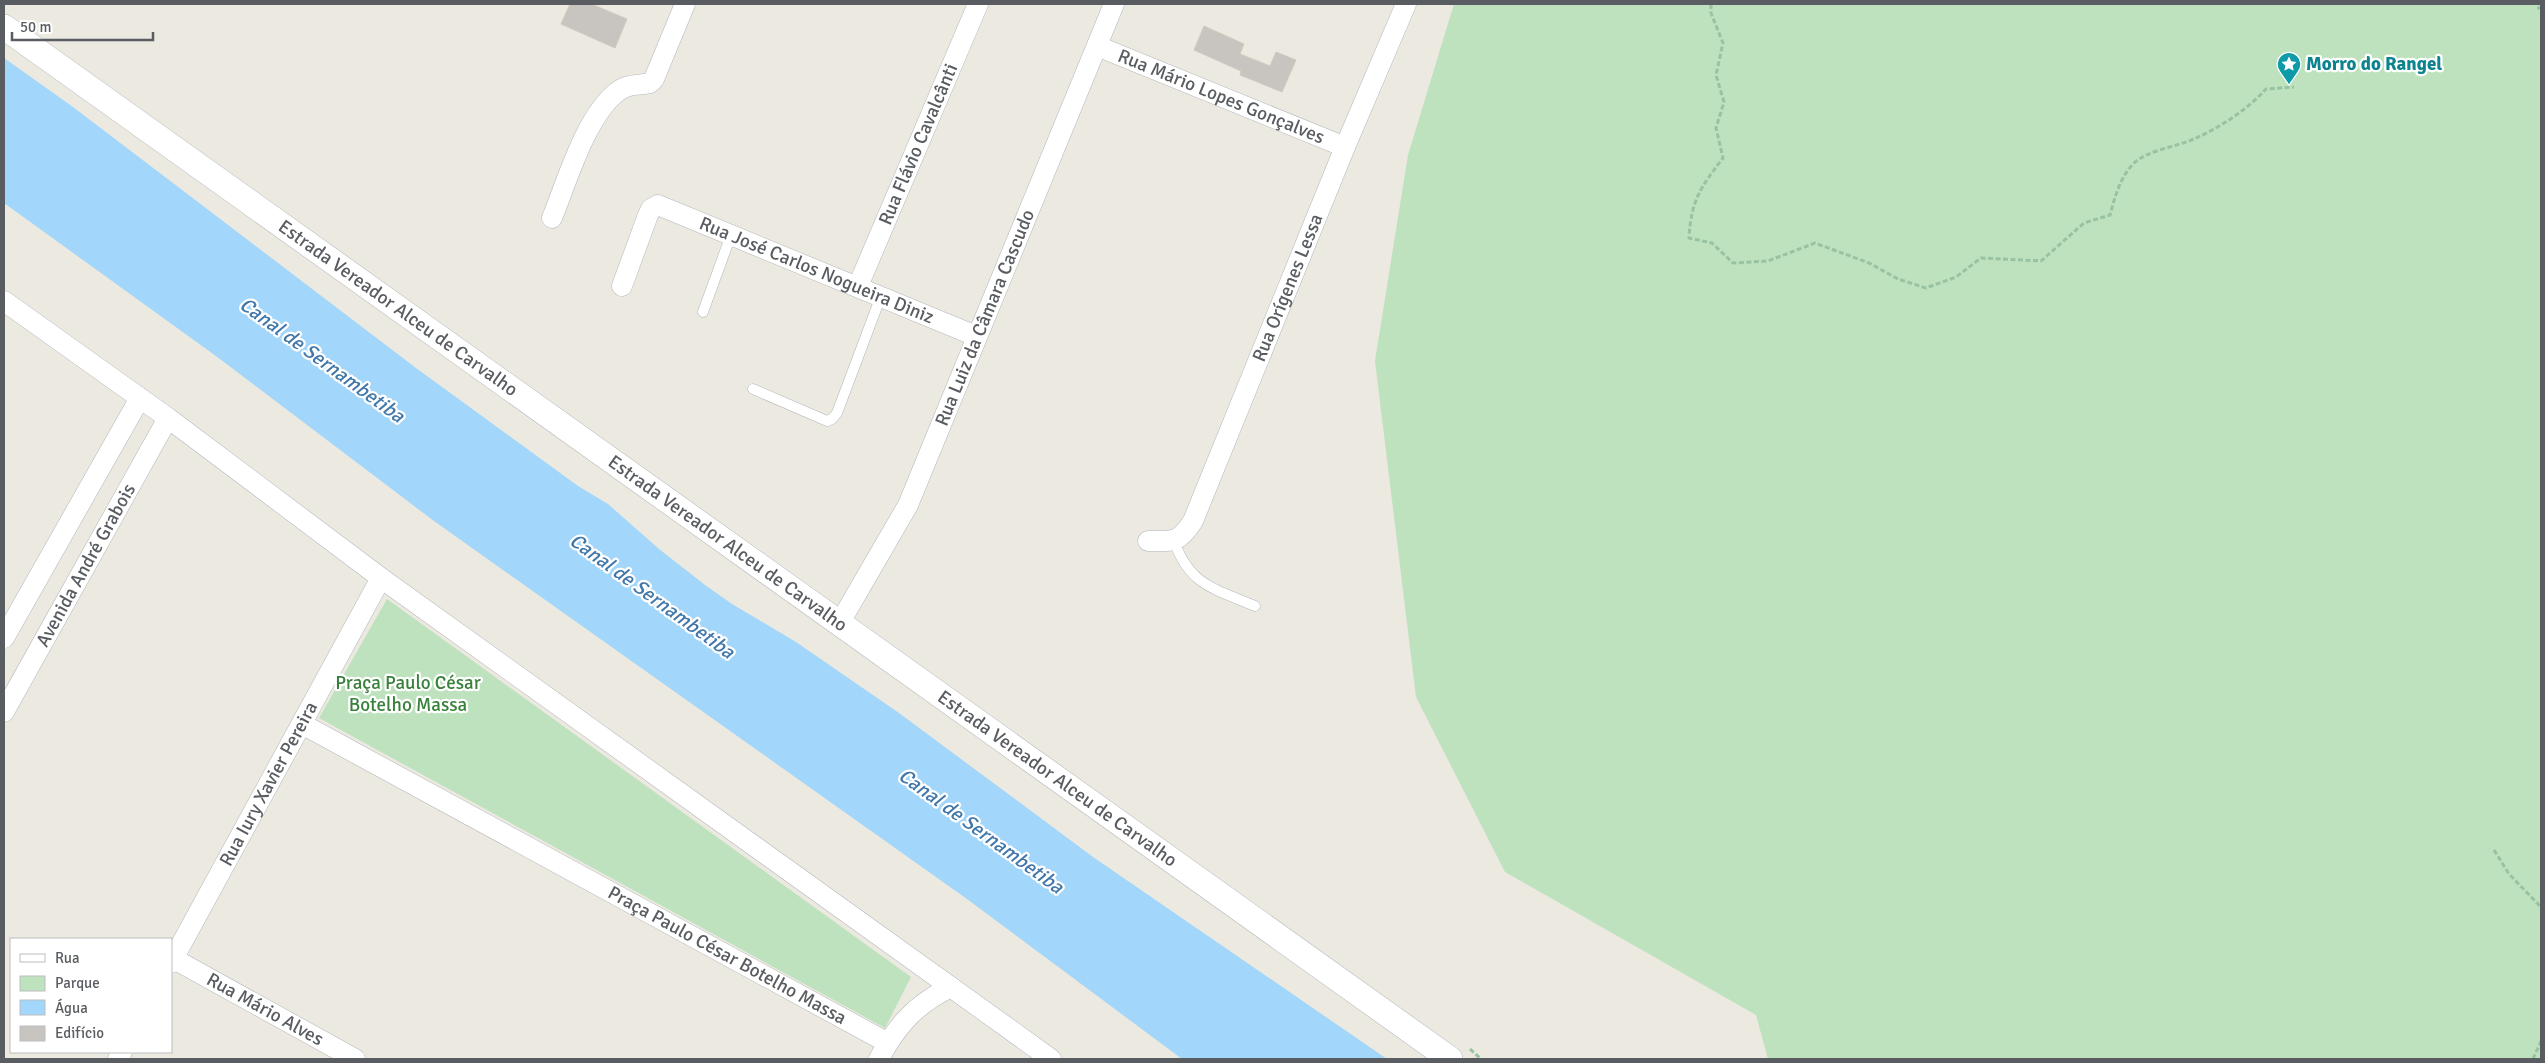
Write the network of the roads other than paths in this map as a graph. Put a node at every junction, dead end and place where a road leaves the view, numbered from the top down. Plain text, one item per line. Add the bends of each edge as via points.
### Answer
1 (685, 4) edge
2 (978, 4) edge
3 (1114, 4) edge
4 (1406, 4) edge
5 (4, 27) edge
6 (1097, 46) junction
7 (1345, 147) junction
8 (552, 218) dead end
9 (731, 235) junction
10 (622, 286) dead end
11 (858, 286) junction
12 (881, 296) junction
13 (4, 301) edge
14 (703, 312) dead end
15 (976, 336) junction
16 (752, 388) dead end
17 (140, 398) junction
18 (168, 418) junction
19 (1148, 540) dead end
20 (1174, 542) junction
21 (380, 578) junction
22 (1255, 606) dead end
23 (839, 624) junction
24 (4, 638) edge
25 (4, 712) edge
26 (302, 724) junction
27 (173, 961) edge
28 (951, 987) junction
29 (883, 1051) edge
30 (355, 1059) edge
31 (1051, 1059) edge
32 (1450, 1059) edge

1 - 8 street via 654,79 650,83 632,84 618,91 602,109 583,140
2 - 11 street, Rua Flávio Cavalcânti
3 - 6 street, Rua Luiz da Câmara Cascudo
4 - 7 street, Rua Orígenes Lessa
5 - 23 street, Estrada Vereador Alceu de Carvalho
6 - 7 street, Rua Mário Lopes Gonçalves
6 - 15 street, Rua Luiz da Câmara Cascudo
7 - 20 street, Rua Orígenes Lessa via 1193,521 1184,535
9 - 10 street, Rua José Carlos Nogueira Diniz via 658,205 648,215
9 - 11 street, Rua José Carlos Nogueira Diniz
9 - 14 lane
11 - 12 street, Rua José Carlos Nogueira Diniz
12 - 15 street, Rua José Carlos Nogueira Diniz
12 - 16 lane via 832,419 827,420
13 - 17 street
15 - 23 street, Rua Luiz da Câmara Cascudo via 908,505
17 - 18 street
17 - 24 street, Avenida André Grabois
18 - 21 street
18 - 25 street, Avenida André Grabois
19 - 20 street
20 - 22 lane via 1195,578
21 - 26 street, Rua Iury Xavier Pereira
21 - 28 street
23 - 32 street, Estrada Vereador Alceu de Carvalho
26 - 27 street, Rua Iury Xavier Pereira
26 - 29 street, Praça Paulo César Botelho Massa
27 - 30 street, Rua Mário Alves
28 - 29 street via 914,1008
28 - 31 street

